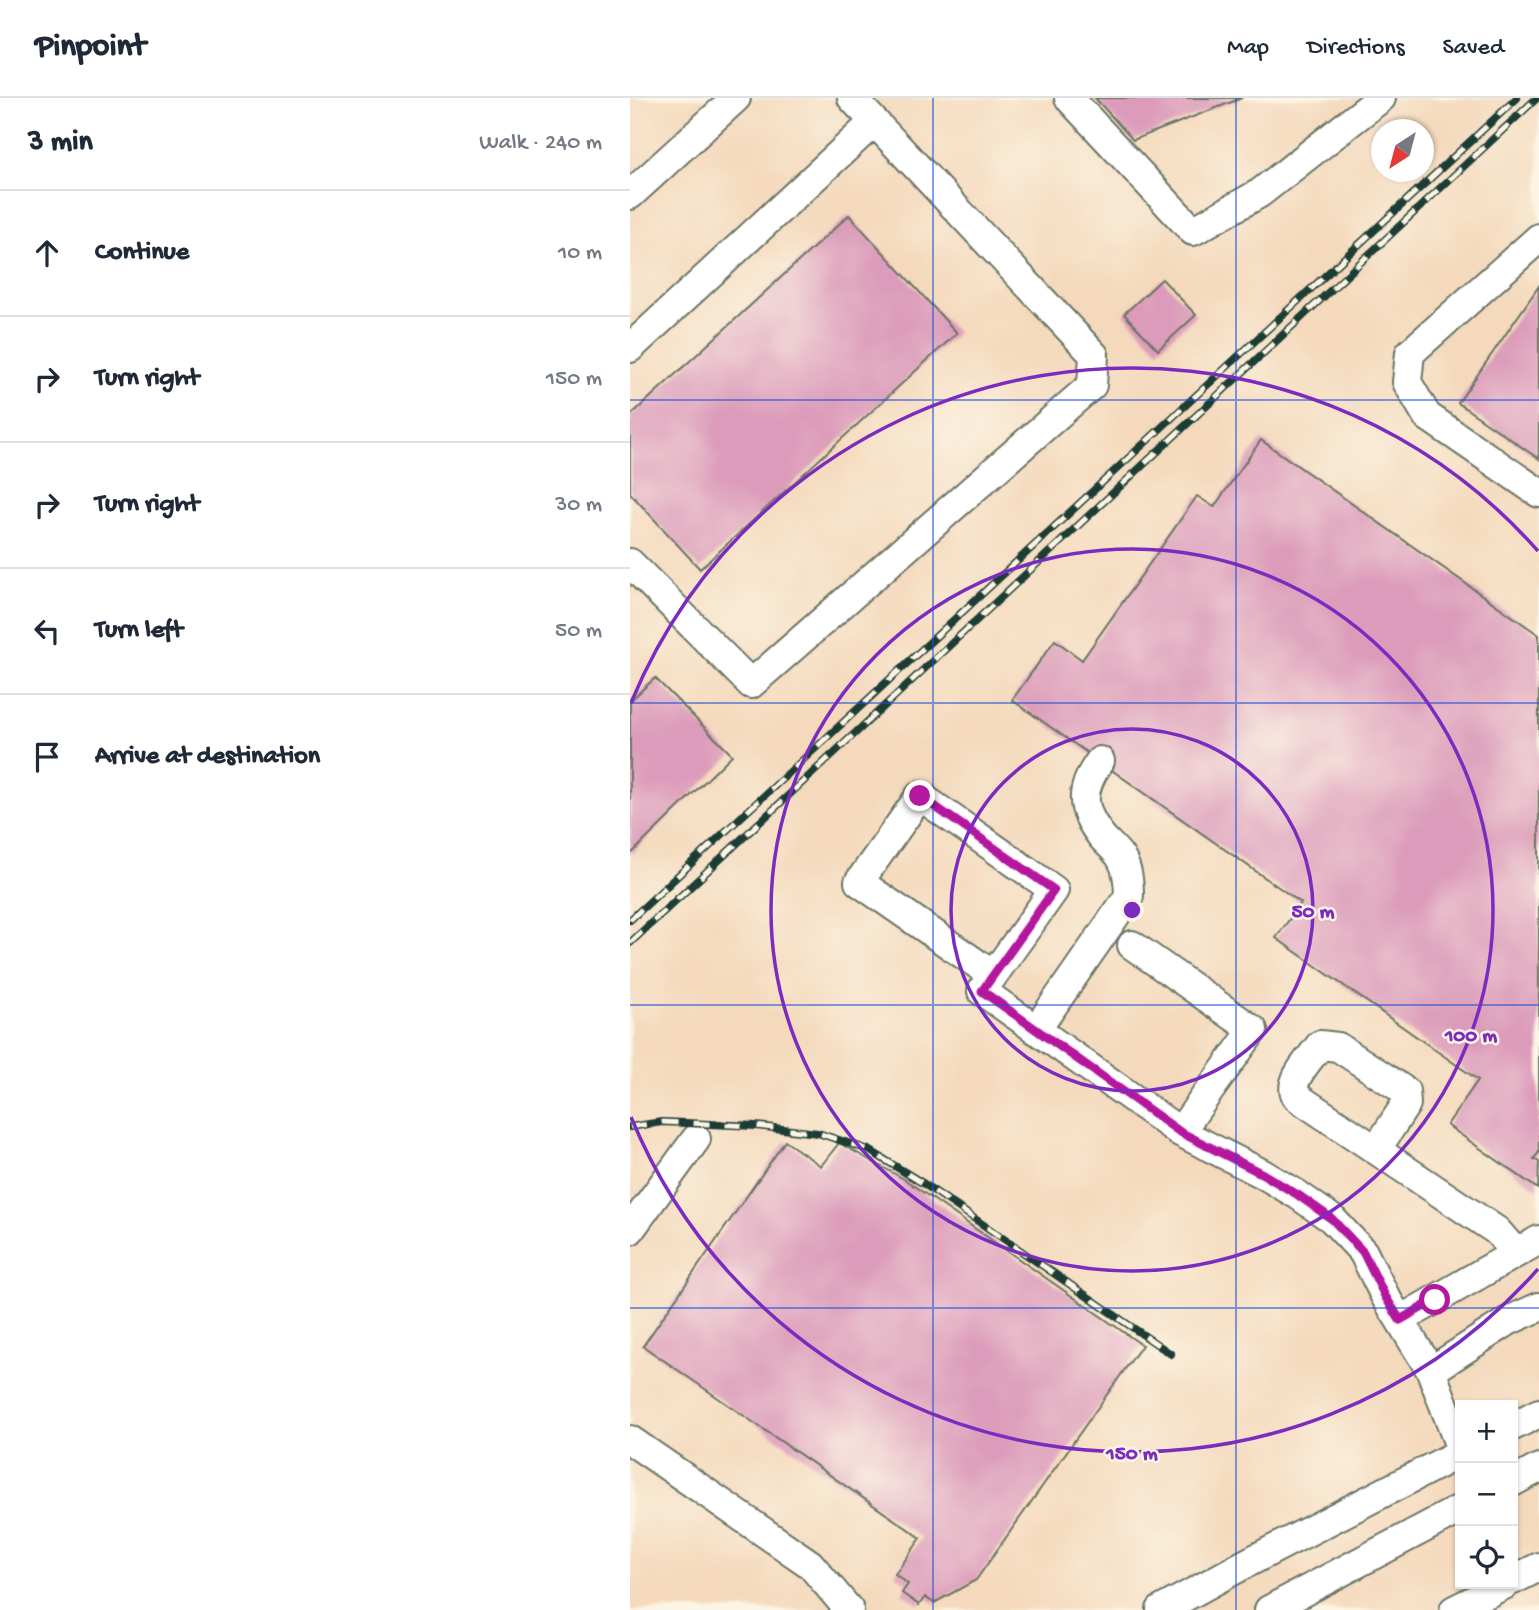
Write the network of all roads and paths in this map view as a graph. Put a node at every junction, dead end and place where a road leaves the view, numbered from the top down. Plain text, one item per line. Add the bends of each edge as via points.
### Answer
1 (736, 98) edge
2 (852, 98) edge
3 (1069, 98) edge
4 (1381, 98) edge
5 (874, 121) junction
6 (630, 195) edge
7 (1539, 238) edge
8 (630, 348) edge
9 (1539, 493) edge
10 (630, 563) edge
11 (1100, 761) dead end
12 (1132, 945) dead end
13 (993, 975) junction
14 (1036, 1030) junction
15 (1180, 1132) junction
16 (696, 1139) dead end
17 (1376, 1150) dead end
18 (630, 1230) edge
19 (1527, 1247) edge
20 (1539, 1307) edge
21 (1400, 1320) junction
22 (1431, 1371) junction
23 (1539, 1413) edge
24 (1518, 1424) edge
25 (1455, 1434) edge
26 (630, 1440) edge
27 (1455, 1456) edge
28 (1539, 1468) edge
29 (1518, 1479) edge
30 (1455, 1512) edge
31 (1490, 1589) edge
32 (849, 1610) edge
33 (1161, 1610) edge
34 (1269, 1610) edge
35 (1454, 1610) edge

1 - 6 street
2 - 5 street
3 - 4 street via 1192,231 1260,193
5 - 8 street
5 - 10 street via 1094,355 1092,385 751,684
7 - 9 street via 1409,353 1407,382 1427,416
11 - 14 street via 1088,778 1084,799 1088,815 1121,858 1129,878 1129,896
12 - 15 street via 1253,1030
13 - 13 street via 1054,890 920,796 859,882
13 - 14 street via 982,991
14 - 15 street
15 - 21 street via 1263,1174 1332,1219 1363,1252
16 - 18 street
17 - 19 street
19 - 21 street
20 - 22 street via 1508,1321
21 - 22 street
22 - 25 street
23 - 24 street
26 - 32 street via 810,1564
27 - 33 street
28 - 29 street
30 - 34 street
31 - 35 street

